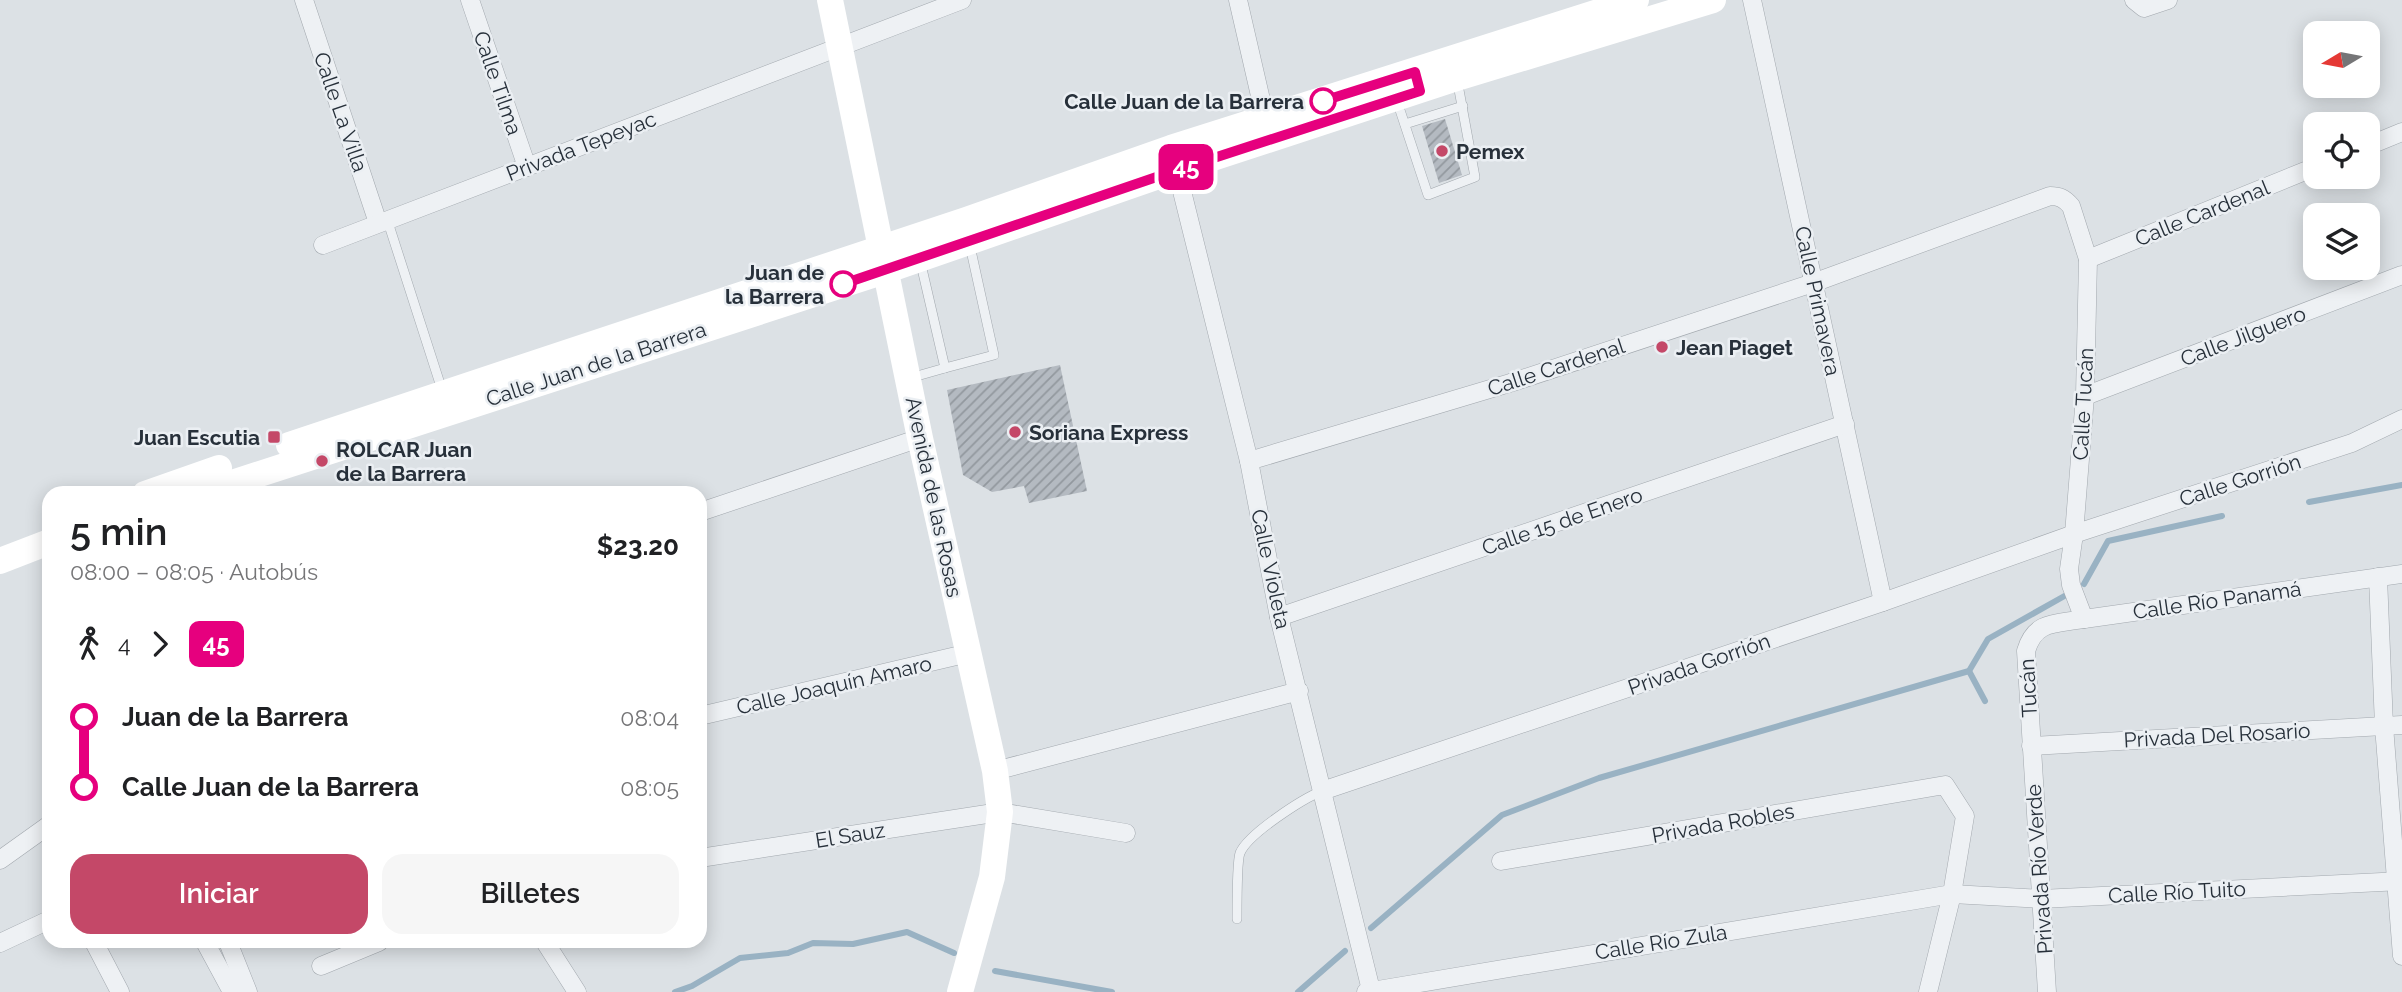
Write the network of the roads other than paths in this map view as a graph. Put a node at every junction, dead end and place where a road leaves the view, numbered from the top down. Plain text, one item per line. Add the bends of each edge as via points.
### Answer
1 (304, 0) edge
2 (470, 0) edge
3 (830, 0) edge
4 (962, 0) edge
5 (1238, 0) edge
6 (1636, 0) edge
7 (1713, 0) edge
8 (1752, 0) edge
9 (2134, 0) edge
10 (2168, 0) edge
11 (840, 48) junction
12 (1457, 78) junction
13 (1409, 96) junction
14 (1462, 106) junction
15 (1268, 130) junction
16 (2402, 132) edge
17 (2380, 141) edge
18 (1174, 159) junction
19 (527, 167) junction
20 (2303, 172) edge
21 (2057, 196) joint
22 (383, 221) junction
23 (967, 231) junction
24 (323, 244) dead end
25 (917, 248) junction
26 (2088, 259) junction
27 (882, 260) junction
28 (2402, 275) edge
29 (1814, 283) junction
30 (945, 368) junction
31 (908, 379) junction
32 (443, 394) junction
33 (2085, 396) junction
34 (2402, 419) edge
35 (1845, 424) junction
36 (920, 438) junction
37 (1249, 461) junction
38 (233, 480) edge
39 (195, 486) edge
40 (707, 510) edge
41 (2074, 534) junction
42 (42, 540) edge
43 (42, 541) edge
44 (0, 545) edge
45 (0, 561) edge
46 (2402, 575) edge
47 (2378, 577) junction
48 (1884, 602) junction
49 (1279, 617) junction
50 (2084, 619) junction
51 (2034, 632) joint
52 (969, 653) junction
53 (1299, 691) junction
54 (707, 714) edge
55 (2393, 725) edge
56 (2031, 746) junction
57 (995, 771) junction
58 (1322, 791) junction
59 (1000, 812) junction
60 (42, 830) edge
61 (1126, 833) dead end
62 (707, 857) edge
63 (0, 860) edge
64 (1501, 861) dead end
65 (2399, 882) edge
66 (1952, 894) junction
67 (2041, 899) junction
68 (1237, 919) dead end
69 (42, 923) edge
70 (0, 943) edge
71 (97, 948) edge
72 (208, 948) edge
73 (231, 948) edge
74 (364, 948) edge
75 (548, 948) edge
76 (2402, 956) edge
77 (321, 966) dead end
78 (1368, 991) edge
79 (120, 992) edge
80 (232, 992) edge
81 (248, 992) edge
82 (577, 992) edge
83 (960, 992) edge
84 (1928, 992) edge
85 (2047, 992) edge

1 - 22 street, Calle La Villa
2 - 19 street, Calle Tilma
3 - 11 main road, Avenida de las Rosas
4 - 11 street, Privada Tepeyac
5 - 15 street
6 - 13 main road, Calle Juan de la Barrera
7 - 12 main road, Calle Juan de la Barrera
8 - 29 street, Calle Primavera
9 - 10 street via 2144,8
11 - 19 street, Privada Tepeyac
11 - 27 main road, Avenida de las Rosas
12 - 13 main road, Calle Juan de la Barrera
12 - 14 lane
13 - 14 lane
13 - 14 lane via 1428,195 1475,177
13 - 15 main road, Calle Juan de la Barrera
15 - 18 main road, Calle Juan de la Barrera
16 - 17 street
18 - 23 main road, Calle Juan de la Barrera
18 - 37 street, Calle Violeta
19 - 22 street, Privada Tepeyac
20 - 26 street, Calle Cardenal
21 - 26 street, Calle Tucán via 2071,206
21 - 29 street, Calle Cardenal
22 - 24 street, Privada Tepeyac
22 - 32 lane, Calle La Villa
23 - 25 main road, Calle Juan de la Barrera
23 - 30 lane via 994,355
25 - 27 main road, Calle Juan de la Barrera
25 - 30 lane
26 - 33 street, Calle Tucán
27 - 31 main road, Avenida de las Rosas
27 - 32 main road, Calle Juan de la Barrera
27 - 38 main road, Calle Juan de la Barrera
28 - 33 street, Calle Jilguero
29 - 35 street, Calle Primavera
29 - 37 street, Calle Cardenal via 1510,383
30 - 31 lane
31 - 36 main road, Avenida de las Rosas
32 - 38 main road, Calle Juan de la Barrera
33 - 41 street, Calle Tucán
34 - 41 street, Calle Gorrión via 2352,443
35 - 48 street, Calle Primavera
35 - 49 street, Calle 15 de Enero
36 - 40 street
36 - 52 main road, Avenida de las Rosas
37 - 49 street, Calle Violeta
38 - 39 main road, Calle Juan de la Barrera
41 - 48 street, Privada Gorrión
41 - 50 street, Calle Tucán via 2070,577
42 - 44 main road
43 - 45 main road
46 - 47 street, Calle Río Panamá
47 - 50 street, Calle Río Panamá
47 - 55 street
48 - 58 street, Privada Gorrión
49 - 53 street, Calle Violeta
50 - 51 street, Calle Río Panamá
51 - 56 street, Tucán via 2026,650
52 - 54 street, Calle Joaquín Amaro
52 - 57 main road, Avenida de las Rosas
53 - 57 street
53 - 58 street, Calle Violeta
55 - 56 street, Privada Del Rosario
55 - 65 street
56 - 67 street, Privada Río Verde
57 - 59 main road, Avenida de las Rosas
58 - 68 lane via 1261,829 1240,853
58 - 78 street, Calle Violeta
59 - 61 street, El Sauz
59 - 62 street, El Sauz
59 - 83 main road, Avenida de las Rosas via 992,877
60 - 63 street
64 - 66 street, Privada Robles via 1945,785 1965,816
65 - 67 street, Calle Río Tuito
65 - 76 street
66 - 67 street, Calle Río Tuito
66 - 78 street, Calle Río Zula
66 - 84 street
67 - 85 street, Privada Río Verde
69 - 70 street
71 - 79 street
72 - 80 street
73 - 81 street
74 - 77 street
75 - 82 street

